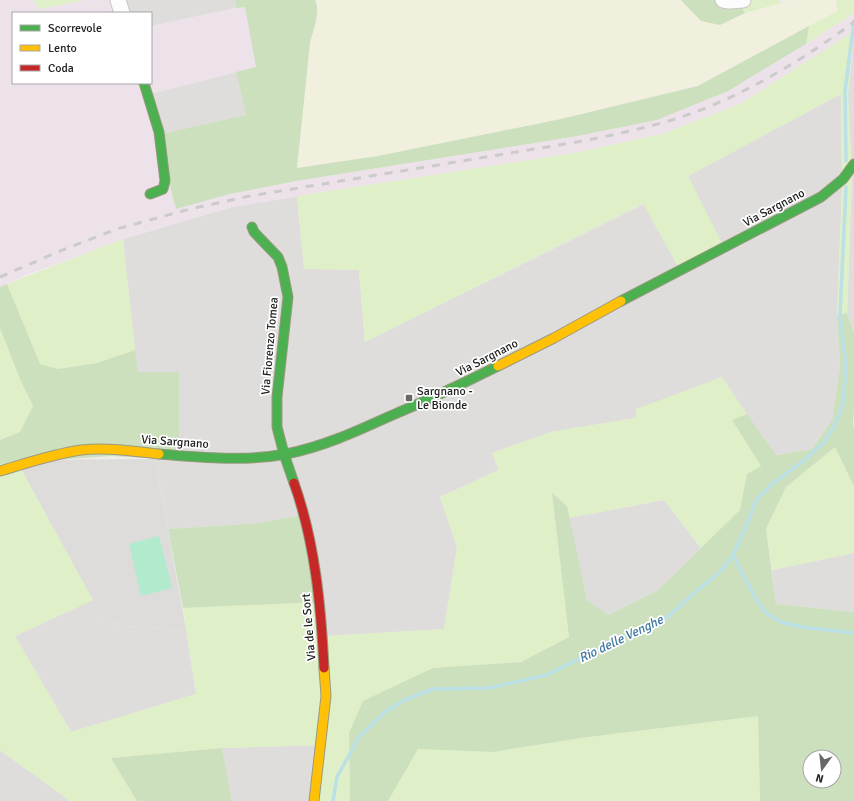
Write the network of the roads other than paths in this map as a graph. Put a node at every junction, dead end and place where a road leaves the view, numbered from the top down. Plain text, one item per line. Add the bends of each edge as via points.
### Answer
1 (118, 0) edge
2 (723, 0) edge
3 (743, 0) edge
4 (122, 12) edge
5 (144, 84) edge
6 (852, 166) edge
7 (150, 194) dead end
8 (252, 226) dead end
9 (284, 454) junction
10 (0, 471) edge
11 (314, 801) edge

1 - 4 street
2 - 3 street
5 - 7 street via 159,132 165,181 163,189
6 - 9 street, Via Sargnano via 843,179 821,197 554,338 448,391 340,438 316,447
8 - 9 street, Via Fiorenzo Tomea via 254,232 278,257 288,297 276,411
9 - 10 street, Via Sargnano via 241,458 82,450 54,455
9 - 11 street, Via de le Sort via 300,500 313,554 322,629 326,696

